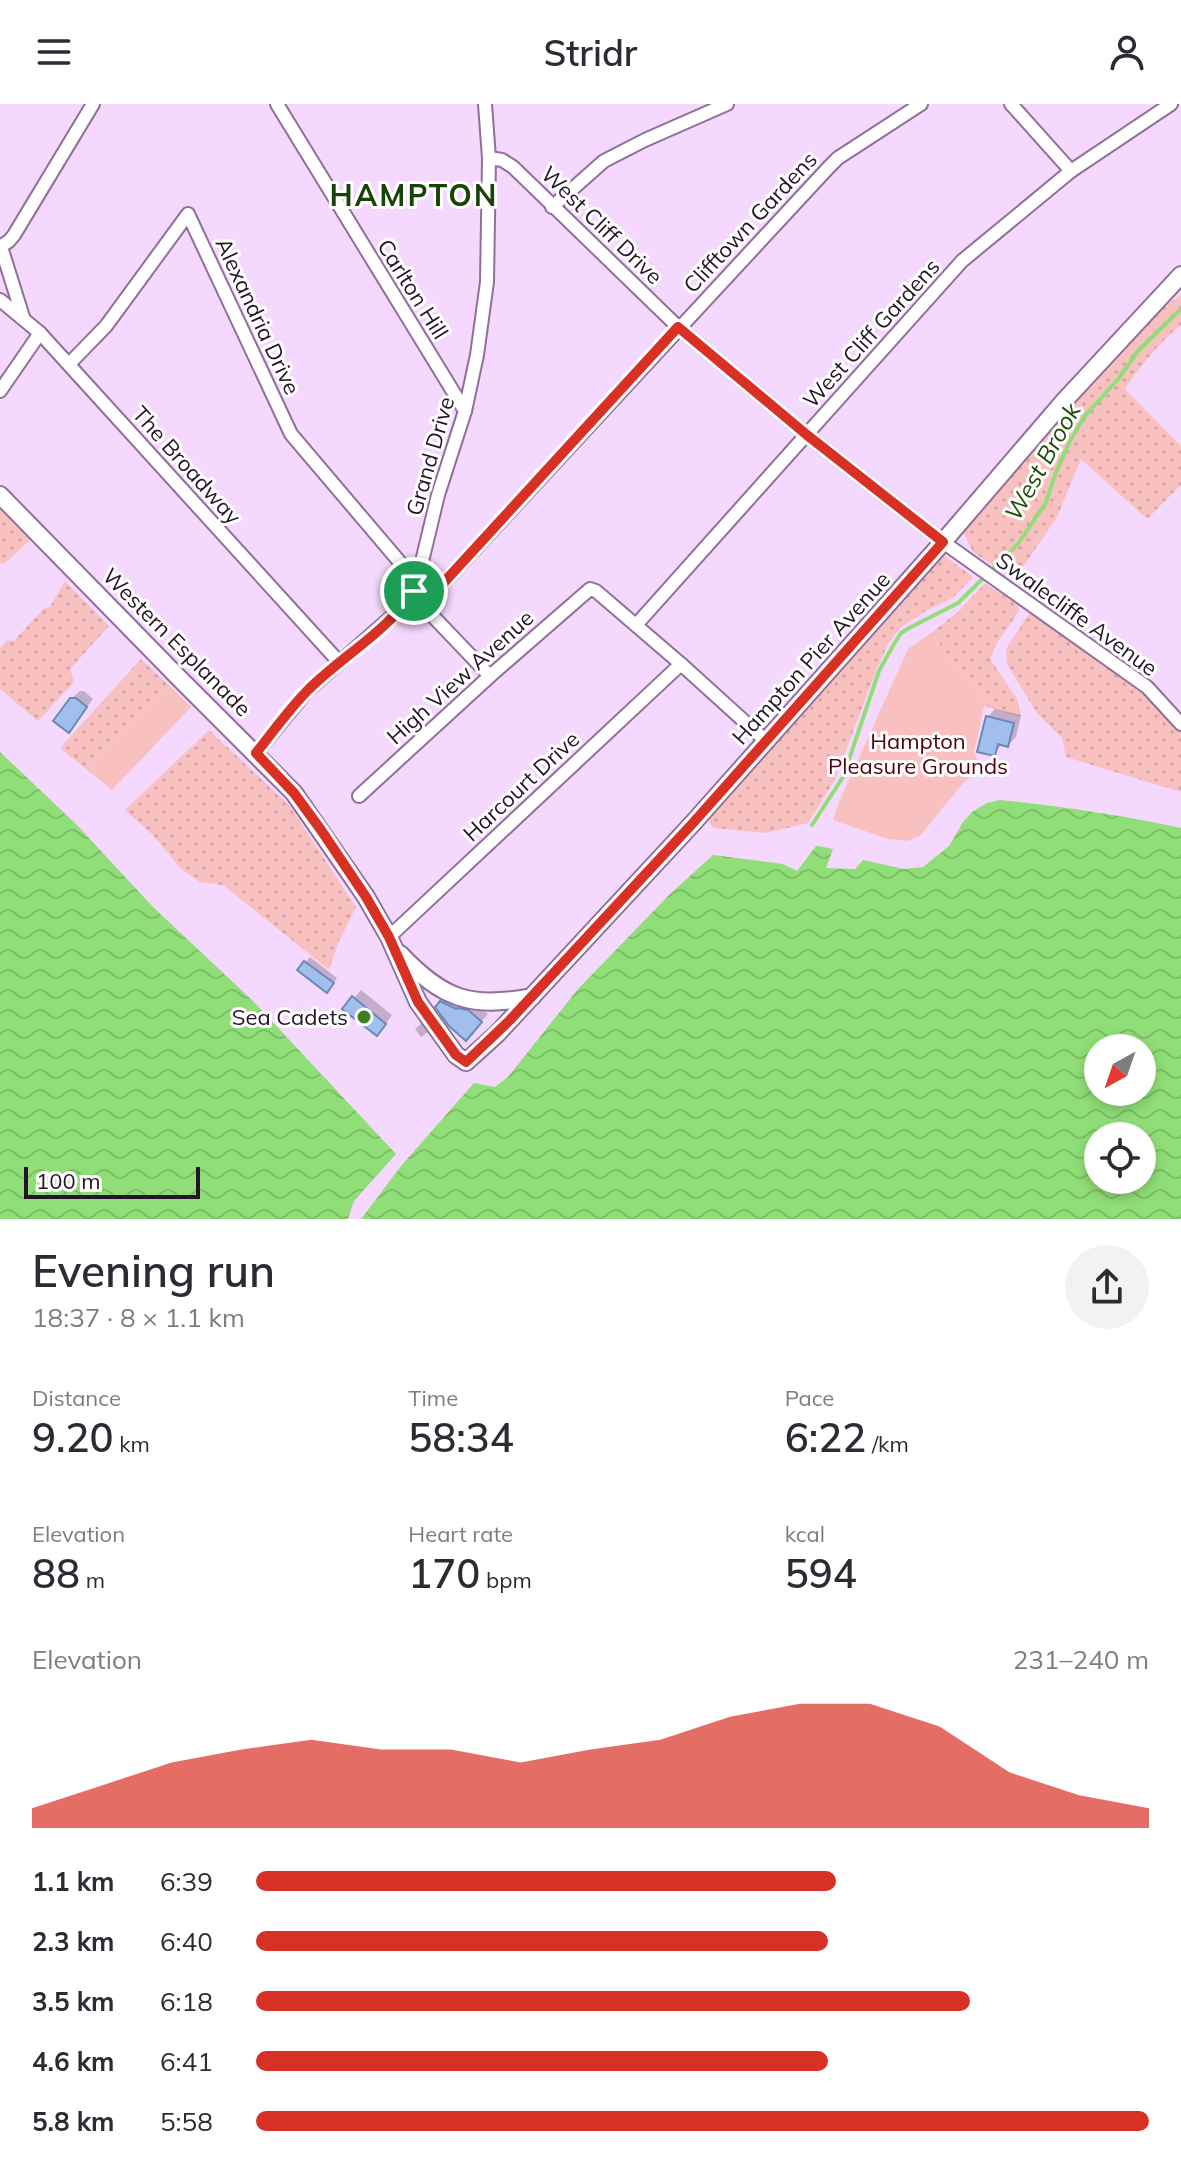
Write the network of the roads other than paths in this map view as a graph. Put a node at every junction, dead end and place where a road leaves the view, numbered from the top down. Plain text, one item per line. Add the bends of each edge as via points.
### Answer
1 (93, 104) edge
2 (277, 104) edge
3 (485, 104) edge
4 (727, 104) edge
5 (921, 104) edge
6 (1011, 104) edge
7 (1171, 104) edge
8 (489, 158) junction
9 (1071, 171) junction
10 (552, 207) junction
11 (1, 247) edge
12 (1181, 275) edge
13 (0, 300) edge
14 (23, 317) junction
15 (678, 327) junction
16 (40, 333) junction
17 (69, 364) junction
18 (0, 391) edge
19 (465, 411) junction
20 (807, 435) junction
21 (0, 495) edge
22 (943, 542) junction
23 (420, 588) junction
24 (636, 625) junction
25 (339, 662) junction
26 (681, 664) junction
27 (490, 676) junction
28 (1181, 724) edge
29 (766, 741) junction
30 (256, 753) junction
31 (359, 796) dead end
32 (391, 942) junction
33 (434, 985) junction
34 (532, 997) junction
35 (498, 1001) junction
36 (418, 1002) junction
37 (497, 1034) junction
38 (466, 1062) joint

1 - 11 street via 14,235
2 - 19 street, Carlton Hill
3 - 8 street, Grand Drive
4 - 10 street via 604,161
5 - 15 street, Clifftown Gardens via 838,158
6 - 9 street
7 - 9 street, West Cliff Gardens
8 - 10 street, West Cliff Drive via 513,167
8 - 19 street, Grand Drive via 487,282
9 - 20 street, West Cliff Gardens via 962,261
10 - 15 street, West Cliff Drive
11 - 14 street
12 - 22 street, Hampton Pier Avenue
13 - 14 street, The Broadway
14 - 16 street, The Broadway
15 - 20 street, West Cliff Drive
15 - 23 street, Clifftown Gardens via 436,591
16 - 17 street, The Broadway
16 - 18 street
17 - 23 street, Alexandria Drive via 106,326 188,214 291,434
17 - 25 street, The Broadway
19 - 23 street, Grand Drive via 438,495
20 - 22 street, West Cliff Drive
20 - 24 street, West Cliff Gardens
21 - 30 street, Western Esplanade
22 - 28 street, Swalecliffe Avenue via 1147,687
22 - 29 street, Hampton Pier Avenue
23 - 25 street, Grand Drive
23 - 27 street via 426,609
24 - 26 street
24 - 27 street, High View Avenue via 590,589
25 - 30 street, Grand Drive via 307,691
26 - 29 street
26 - 32 street, Harcourt Drive
27 - 31 street, High View Avenue
29 - 34 street, Hampton Pier Avenue
30 - 32 street, Western Esplanade via 321,830
32 - 33 street, Western Esplanade
32 - 36 street, Western Esplanade
33 - 35 street, Western Esplanade via 457,998
33 - 36 street
34 - 35 street, Western Esplanade
34 - 37 street, Hampton Pier Avenue
35 - 37 street
36 - 38 street, Western Esplanade
37 - 38 street, Hampton Pier Avenue

